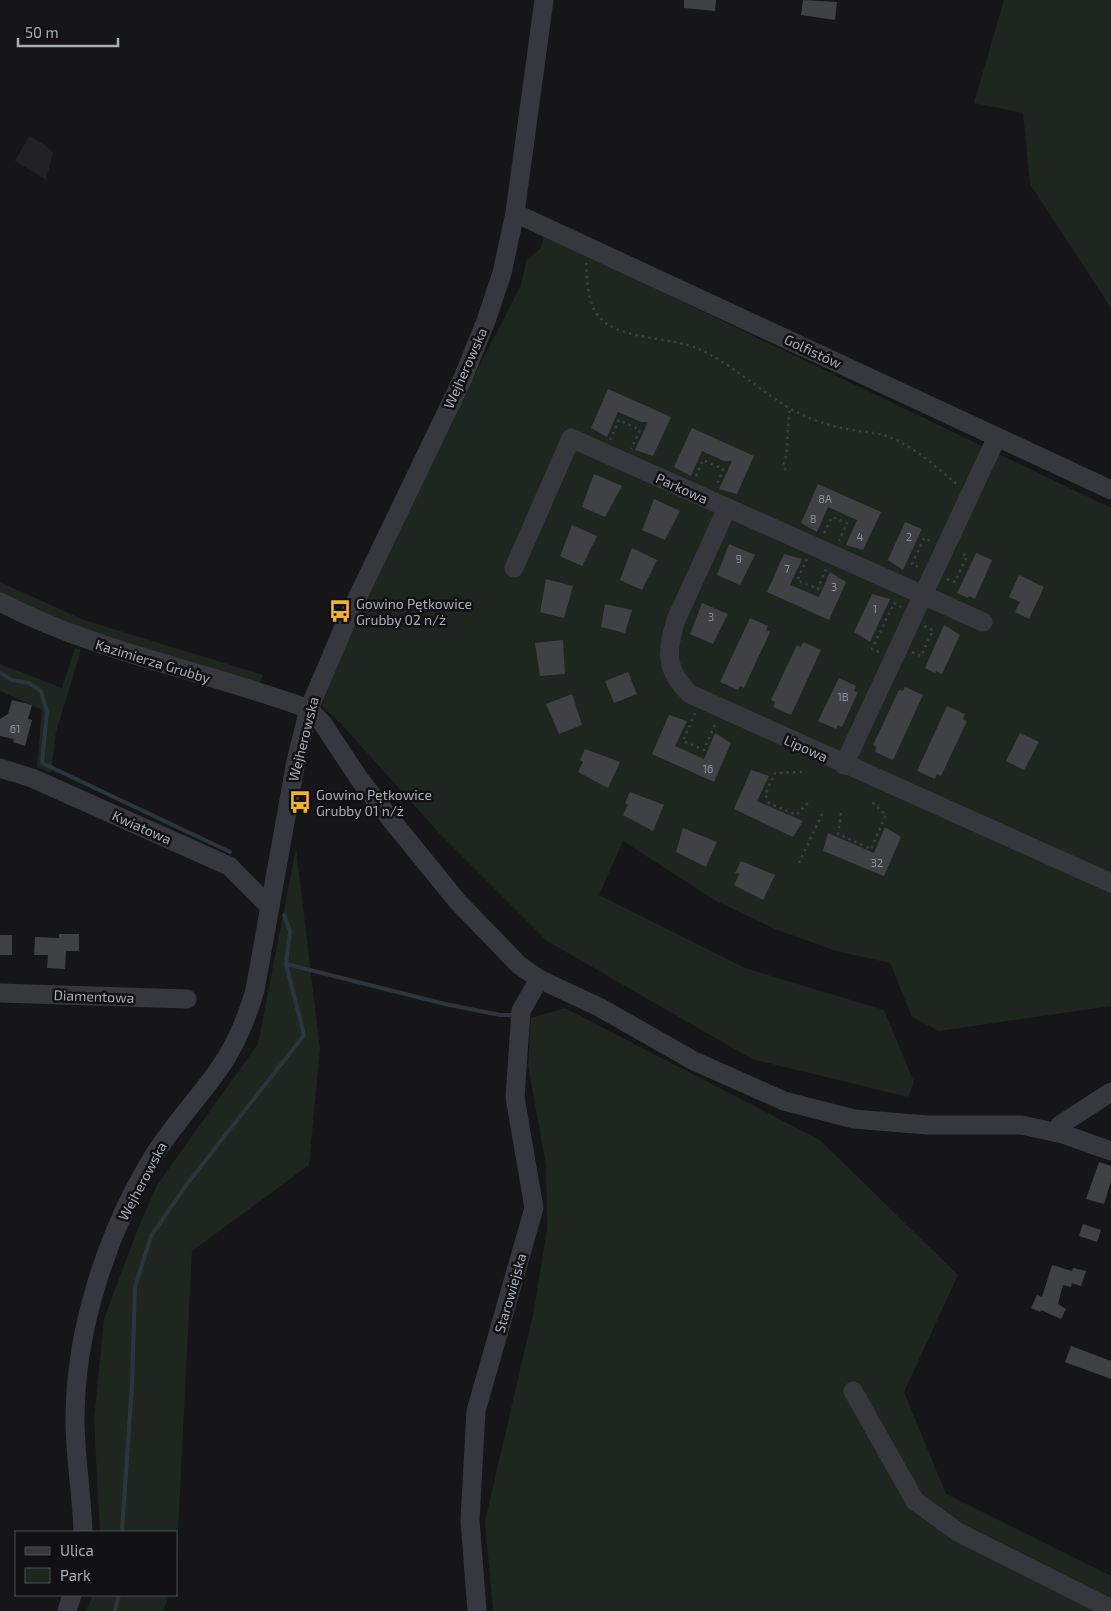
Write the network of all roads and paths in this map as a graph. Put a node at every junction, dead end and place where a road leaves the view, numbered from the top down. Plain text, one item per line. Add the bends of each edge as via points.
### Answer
1 (544, 0) edge
2 (514, 213) junction
3 (586, 246) junction
4 (790, 409) junction
5 (997, 437) junction
6 (604, 453) junction
7 (626, 462) junction
8 (786, 470) dead end
9 (1111, 490) edge
10 (689, 491) junction
11 (970, 494) junction
12 (710, 500) junction
13 (727, 508) junction
14 (824, 551) junction
15 (514, 568) dead end
16 (923, 595) junction
17 (0, 602) edge
18 (915, 613) junction
19 (984, 622) dead end
20 (894, 659) junction
21 (700, 701) junction
22 (309, 709) junction
23 (721, 710) junction
24 (844, 765) junction
25 (0, 768) edge
26 (802, 772) dead end
27 (811, 800) dead end
28 (870, 800) dead end
29 (824, 810) dead end
30 (841, 813) dead end
31 (799, 863) dead end
32 (1111, 883) edge
33 (270, 907) junction
34 (539, 979) junction
35 (0, 993) edge
36 (187, 999) dead end
37 (1111, 1092) edge
38 (1056, 1132) junction
39 (1111, 1151) edge
40 (852, 1391) dead end
41 (83, 1531) edge
42 (72, 1596) edge
43 (1111, 1609) edge
44 (67, 1611) edge
45 (477, 1611) edge

1 - 2 street, Wejherowska
2 - 3 street, Golfistów
2 - 22 street, Wejherowska via 502,273 466,370 342,631
3 - 4 path via 586,270 592,303 596,314 606,323 628,333 684,343 698,349 738,372
3 - 5 street, Golfistów
4 - 8 path via 786,440 788,454 783,466
4 - 11 path via 829,425 886,436 909,447
5 - 9 street, Golfistów
5 - 11 street
6 - 7 street, Parkowa
6 - 7 path via 619,420 640,430
6 - 15 street, Parkowa via 571,438
7 - 10 street, Parkowa
10 - 12 street, Parkowa
10 - 12 path via 703,460 723,469
11 - 16 street
12 - 13 street, Parkowa
13 - 14 street, Parkowa
13 - 21 street, Lipowa via 670,639 668,657 672,673 685,690
14 - 14 path via 832,517 847,523
14 - 14 path via 797,580 818,589
14 - 16 street, Parkowa
16 - 18 street
16 - 19 street, Parkowa
17 - 22 street, Kazimierza Grubby via 110,648
18 - 20 street
18 - 20 path via 894,603 872,649
20 - 24 street
21 - 23 street, Lipowa
21 - 23 path via 682,741 704,750
22 - 33 street, Wejherowska via 296,761
22 - 34 street via 396,827 458,902 519,965
23 - 24 street, Lipowa
24 - 32 street, Lipowa
25 - 33 street, Kwiatowa via 32,778 229,866
26 - 27 path via 775,772 765,794 769,803 796,814
28 - 30 path via 886,815 871,848 838,834
29 - 31 path
33 - 41 street, Wejherowska via 245,1022 220,1068 165,1137 137,1184 91,1303 78,1364 75,1420
34 - 38 street via 599,1007 694,1061 784,1101 854,1120 1021,1126
34 - 45 street, Starowiejska via 521,1011 515,1097 534,1208 476,1411 470,1520
35 - 36 street, Diamentowa
37 - 38 street via 1060,1125
38 - 39 street
40 - 43 street via 915,1501 958,1532
42 - 44 street

